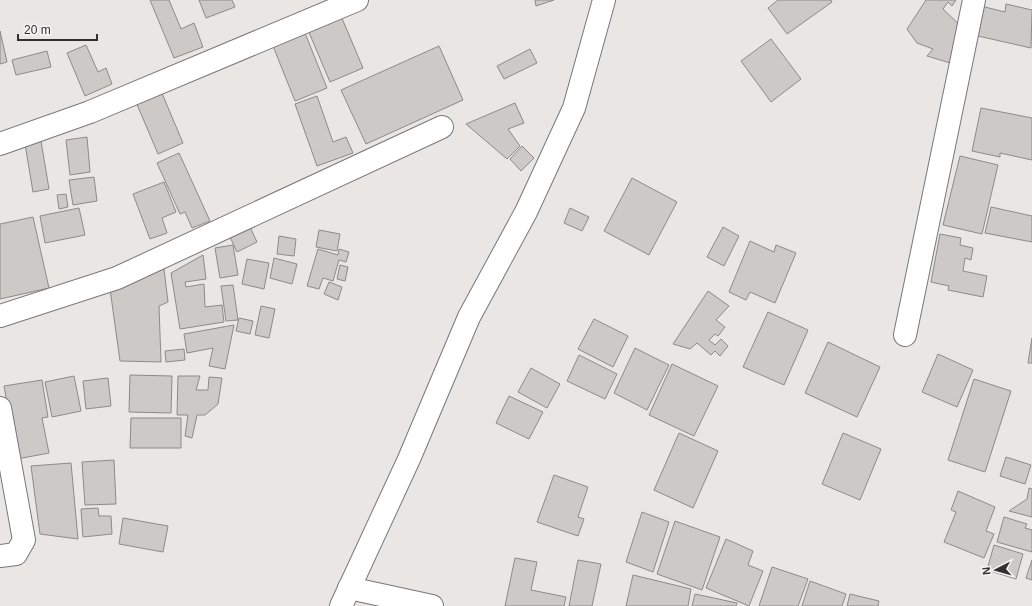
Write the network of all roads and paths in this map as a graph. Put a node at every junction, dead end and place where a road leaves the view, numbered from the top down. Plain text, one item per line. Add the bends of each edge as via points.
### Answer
1 (357, 0) edge
2 (604, 0) edge
3 (974, 0) edge
4 (442, 127) dead end
5 (0, 144) edge
6 (0, 316) edge
7 (905, 335) dead end
8 (0, 408) edge
9 (0, 556) edge
10 (345, 597) edge
11 (432, 606) edge

1 - 5 street via 90,112
2 - 10 street via 574,108 526,212 469,318 409,459
3 - 7 street
4 - 6 street via 117,278
8 - 9 street via 24,540 16,554
10 - 11 street

